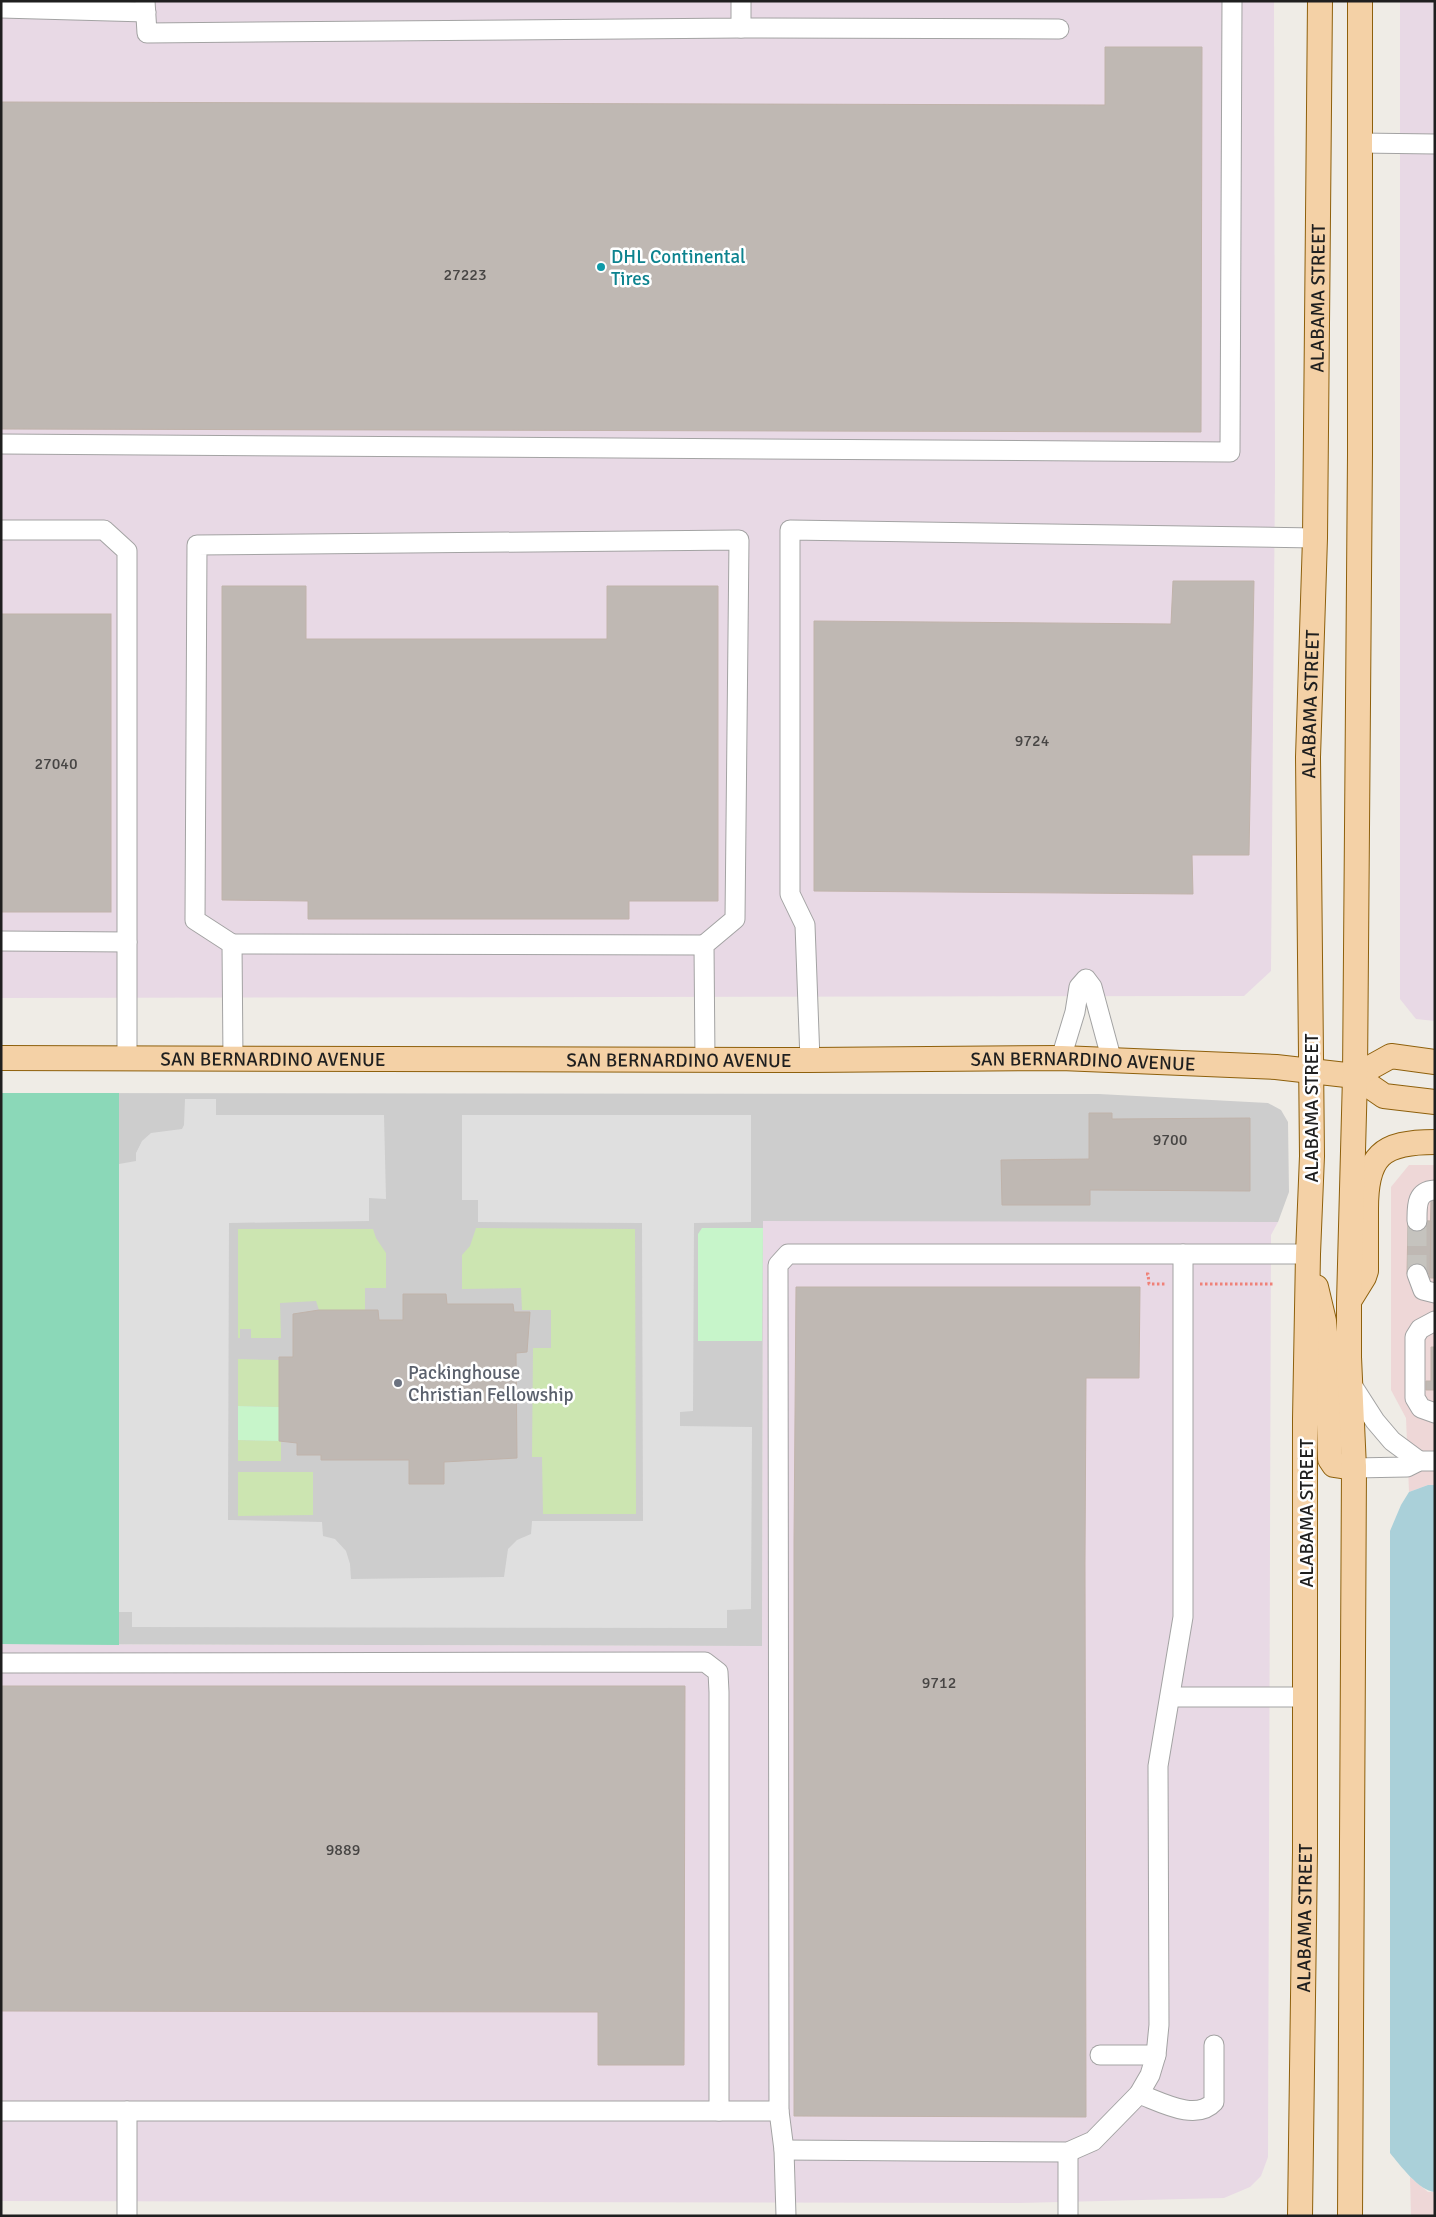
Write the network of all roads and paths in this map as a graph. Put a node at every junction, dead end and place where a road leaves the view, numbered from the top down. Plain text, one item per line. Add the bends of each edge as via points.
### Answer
1 (741, 1) edge
2 (1232, 1) edge
3 (1320, 1) edge
4 (1360, 1) edge
5 (145, 7) edge
6 (1, 8) edge
7 (741, 28) junction
8 (1059, 29) dead end
9 (1360, 142) junction
10 (1435, 144) edge
11 (1, 444) edge
12 (1, 530) edge
13 (1315, 538) junction
14 (1, 941) edge
15 (127, 942) junction
16 (232, 944) junction
17 (704, 945) junction
18 (1, 1058) edge
19 (1061, 1058) junction
20 (127, 1059) junction
21 (233, 1059) junction
22 (705, 1060) junction
23 (810, 1060) junction
24 (1112, 1061) junction
25 (1435, 1062) edge
26 (1310, 1070) junction
27 (1355, 1076) junction
28 (1435, 1102) edge
29 (1435, 1142) edge
30 (1435, 1190) edge
31 (1417, 1221) tunnel mouth
32 (1184, 1254) junction
33 (1308, 1254) junction
34 (1417, 1274) tunnel mouth
35 (1435, 1293) edge
36 (1349, 1302) junction
37 (1433, 1324) edge
38 (1350, 1382) junction
39 (1435, 1413) edge
40 (1427, 1461) edge
41 (1354, 1468) junction
42 (1, 1663) edge
43 (1306, 1697) junction
44 (1170, 1698) junction
45 (1214, 2045) dead end
46 (1100, 2055) dead end
47 (1156, 2055) junction
48 (1139, 2094) junction
49 (1, 2111) edge
50 (127, 2111) junction
51 (719, 2111) junction
52 (779, 2111) junction
53 (784, 2150) junction
54 (1068, 2152) junction
55 (127, 2216) edge
56 (786, 2216) edge
57 (1068, 2216) edge
58 (1300, 2216) edge
59 (1350, 2216) edge

1 - 7 lane
2 - 11 lane via 1230,452
3 - 13 main road, ALABAMA STREET
4 - 9 main road
5 - 6 lane
5 - 7 lane via 147,33
7 - 8 lane
9 - 10 lane
9 - 27 main road
12 - 15 lane via 104,530 127,551
13 - 23 lane via 790,530 790,894 805,925
13 - 26 main road, ALABAMA STREET via 1308,757
14 - 15 lane
15 - 20 lane
16 - 17 lane
16 - 17 lane via 196,920 197,545 738,540 735,919
16 - 21 lane
17 - 22 lane
18 - 20 main road, SAN BERNARDINO AVENUE
19 - 23 main road, SAN BERNARDINO AVENUE
19 - 24 main road, SAN BERNARDINO AVENUE
19 - 24 lane via 1076,1012 1080,987 1086,980 1092,986
20 - 21 main road, SAN BERNARDINO AVENUE
21 - 22 main road, SAN BERNARDINO AVENUE
22 - 23 main road, SAN BERNARDINO AVENUE
24 - 26 main road, SAN BERNARDINO AVENUE
25 - 27 main road via 1391,1056
26 - 27 main road, SAN BERNARDINO AVENUE
26 - 33 main road, ALABAMA STREET via 1312,1156
27 - 28 main road, SAN BERNARDINO AVENUE via 1384,1096
27 - 36 main road
29 - 36 main road via 1401,1144 1384,1152 1370,1170 1366,1184 1366,1271
30 - 31 lane via 1427,1190 1418,1200
32 - 33 lane
32 - 44 lane via 1183,1617
32 - 52 lane via 788,1254 778,1265
33 - 41 main road via 1324,1321 1330,1459 1334,1465
33 - 43 main road, ALABAMA STREET
34 - 35 lane via 1423,1290
36 - 38 main road
37 - 39 lane via 1420,1329 1415,1337 1414,1398 1421,1408
38 - 40 lane via 1392,1441
38 - 41 main road
40 - 41 lane via 1407,1466
41 - 59 main road
42 - 51 lane via 705,1662 718,1672 720,1692
43 - 44 lane
43 - 58 main road, ALABAMA STREET
44 - 47 lane via 1158,1766
45 - 48 lane via 1214,2102 1207,2110 1192,2112
46 - 47 lane
47 - 48 lane
48 - 54 lane via 1093,2141
49 - 50 lane
50 - 51 lane
50 - 55 lane
51 - 52 lane
52 - 53 lane
53 - 54 lane
53 - 56 lane
54 - 57 lane

